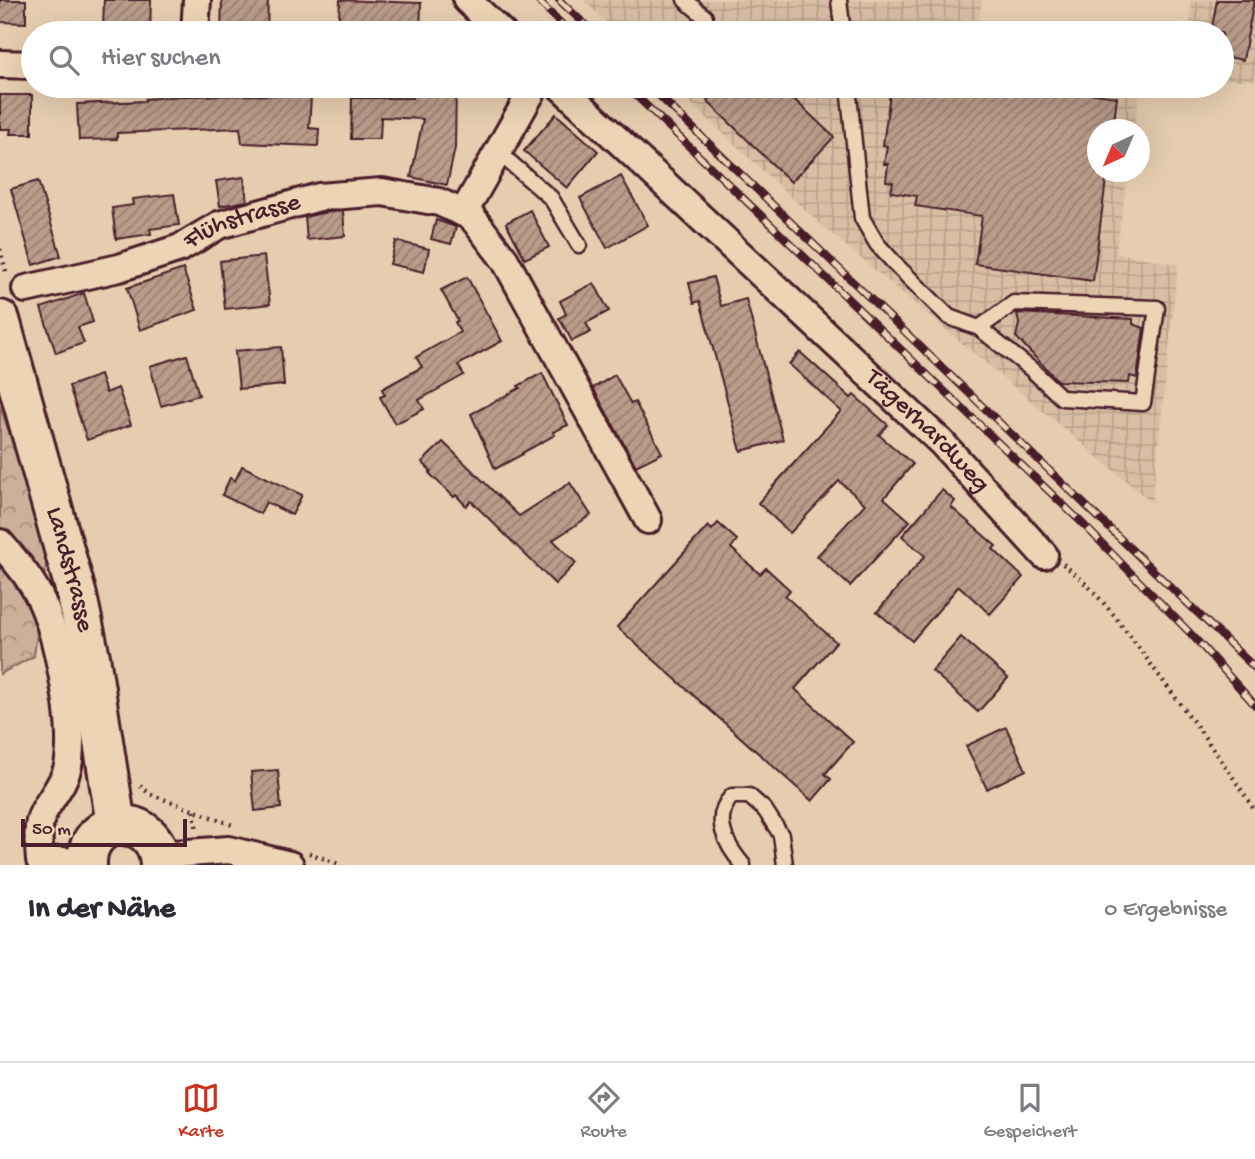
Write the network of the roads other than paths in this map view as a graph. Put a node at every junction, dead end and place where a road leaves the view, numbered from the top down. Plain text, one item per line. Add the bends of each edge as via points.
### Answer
1 (197, 0) edge
2 (467, 0) edge
3 (685, 0) edge
4 (839, 0) edge
5 (705, 17) dead end
6 (196, 21) edge
7 (489, 21) edge
8 (842, 21) edge
9 (0, 64) edge
10 (21, 65) edge
11 (528, 98) edge
12 (573, 98) edge
13 (849, 98) edge
14 (498, 152) junction
15 (464, 212) junction
16 (579, 245) dead end
17 (18, 286) road end
18 (0, 320) edge
19 (979, 328) junction
20 (648, 520) dead end
21 (0, 543) edge
22 (1044, 555) road end
23 (116, 825) junction
24 (242, 849) edge
25 (297, 858) edge
26 (160, 860) edge
27 (40, 862) edge
28 (87, 863) edge
29 (743, 865) edge
30 (785, 865) edge

1 - 6 street
2 - 7 street
3 - 5 lane
4 - 8 lane
9 - 10 street
11 - 14 street
12 - 22 street, Tägerhardweg via 941,442
13 - 19 lane via 862,218 877,244 948,317
14 - 15 street
14 - 16 lane via 551,198
15 - 17 street, Flühstrasse via 439,202 382,192 319,197 219,225 180,248 131,264
15 - 20 street, Flühstrasse via 505,260
18 - 23 main road, Landstrasse via 77,596
19 - 19 lane via 1062,398 1143,403 1157,308 1014,303
21 - 27 street via 26,572 40,597 60,667 69,727 67,769 42,815
23 - 26 main road via 144,831 157,845
23 - 28 main road via 92,842
24 - 25 street
24 - 26 street
27 - 28 street
29 - 30 lane via 725,839 721,823 732,796 749,796 765,810 781,835

